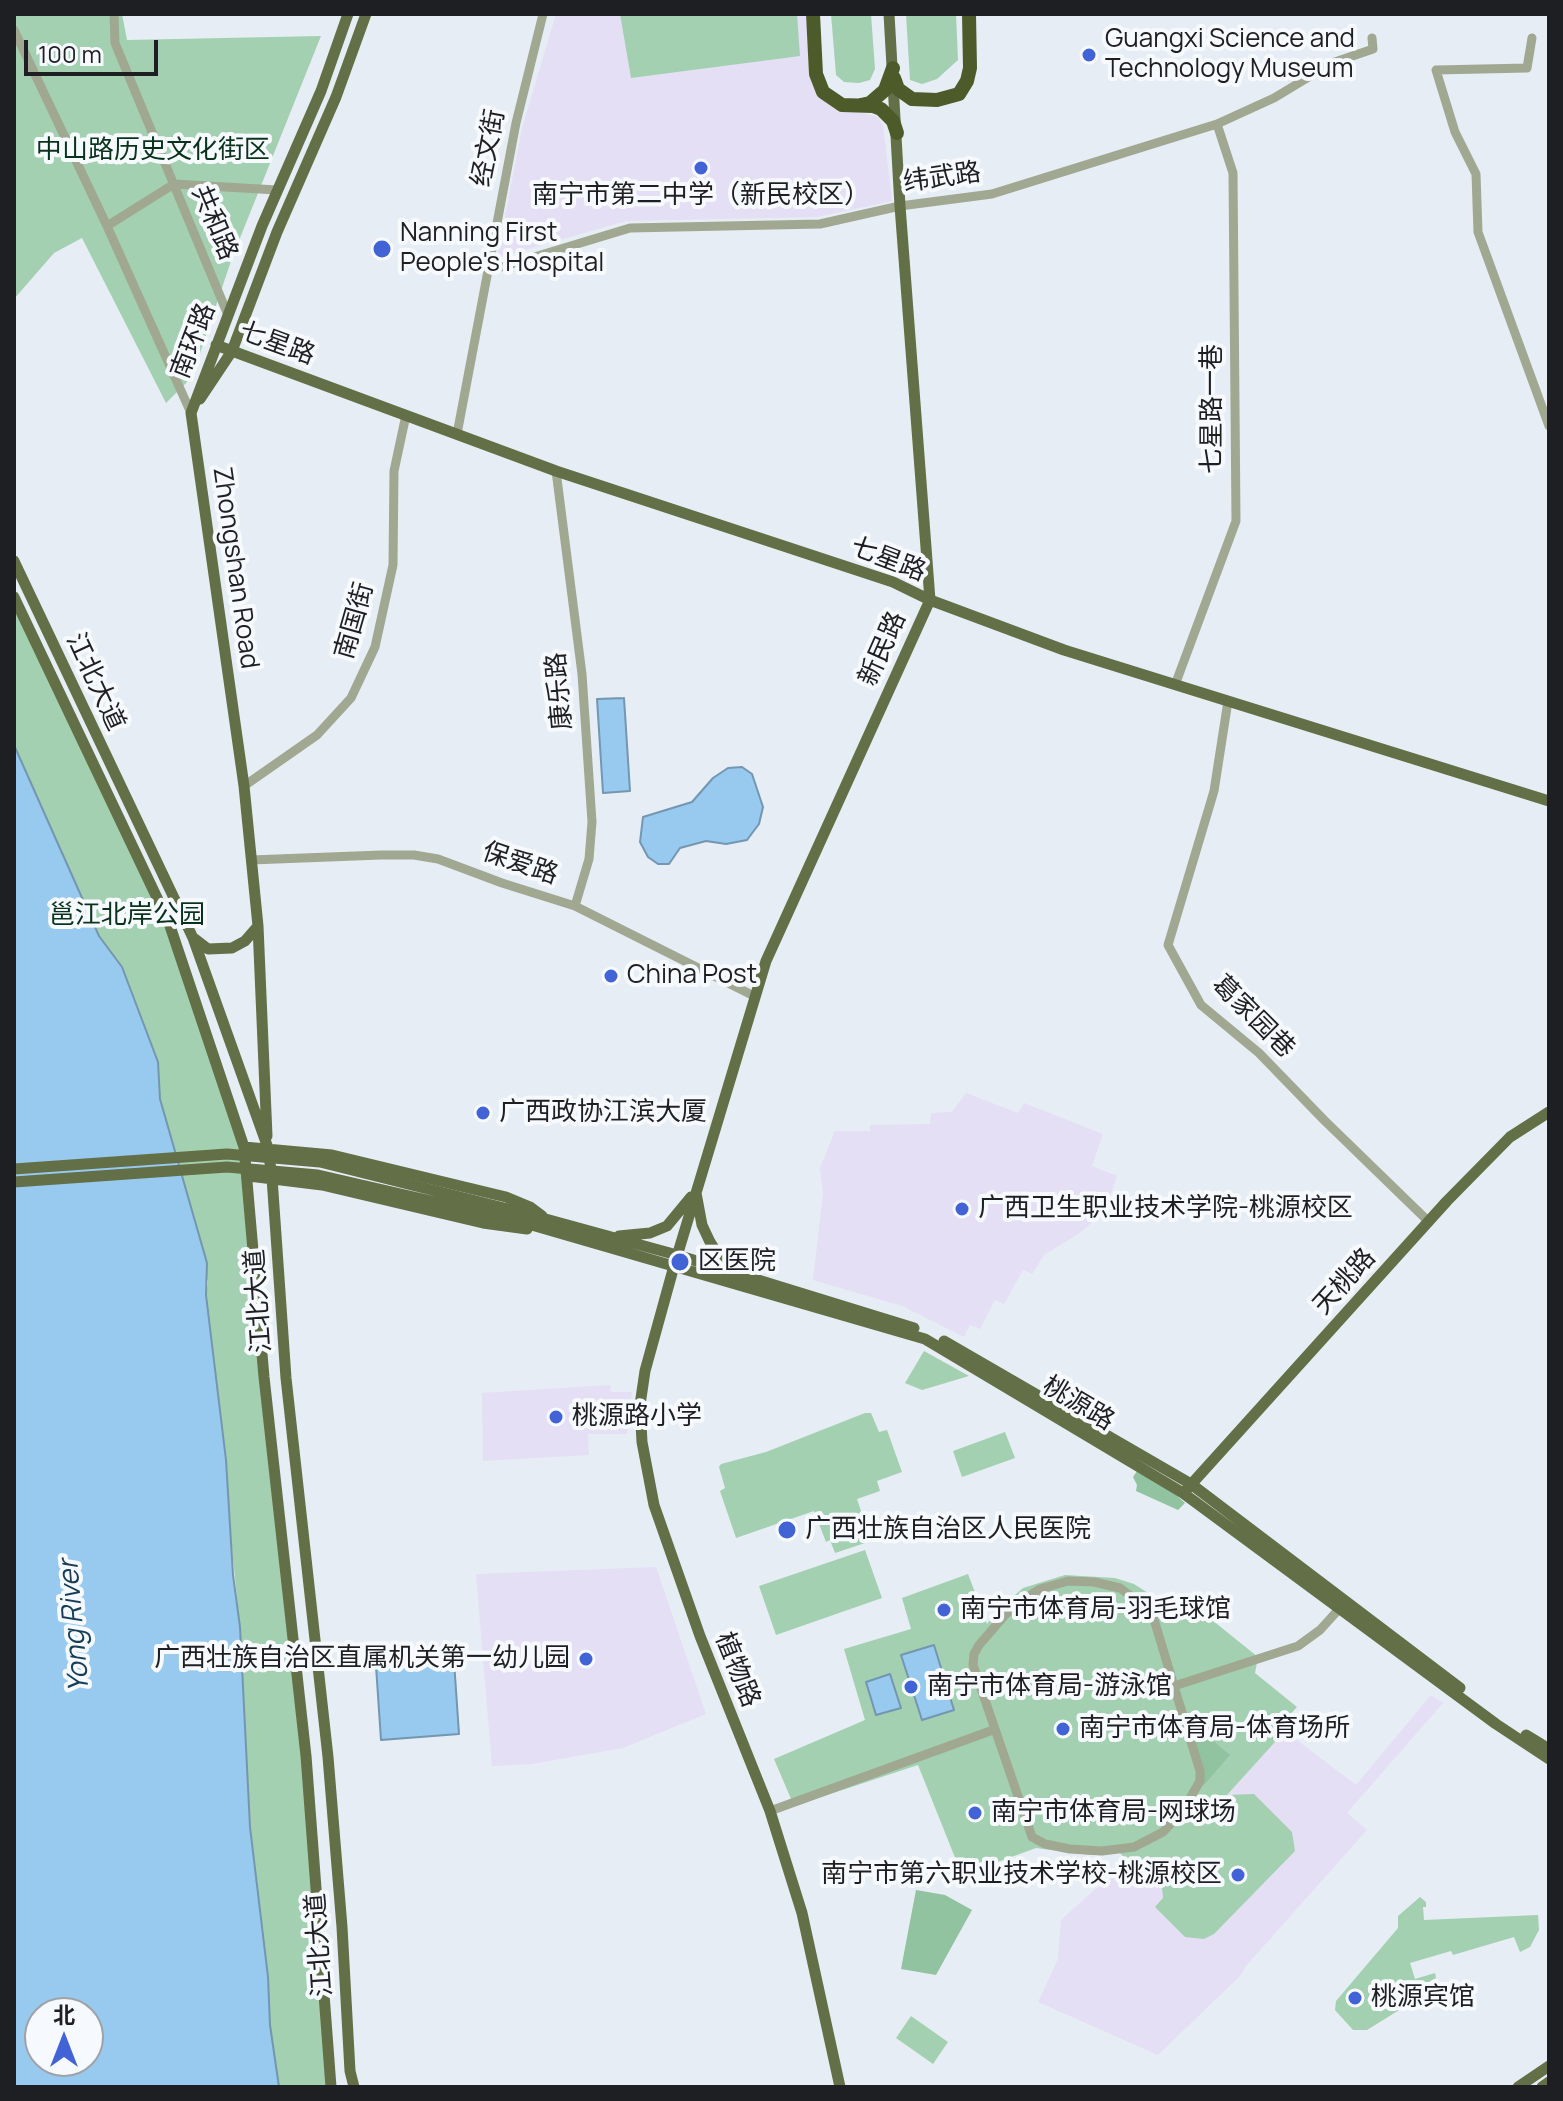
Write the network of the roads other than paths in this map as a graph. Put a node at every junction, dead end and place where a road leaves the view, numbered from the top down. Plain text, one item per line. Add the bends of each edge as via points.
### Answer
1 (114, 14) edge
2 (348, 14) edge
3 (366, 14) edge
4 (543, 14) edge
5 (813, 14) edge
6 (889, 14) edge
7 (969, 14) edge
8 (14, 30) edge
9 (1372, 38) dead end
10 (1532, 38) dead end
11 (893, 73) junction
12 (921, 100) junction
13 (861, 105) junction
14 (1217, 124) junction
15 (897, 133) junction
16 (174, 184) junction
17 (277, 190) junction
18 (900, 206) junction
19 (107, 226) junction
20 (488, 271) junction
21 (228, 315) junction
22 (216, 345) junction
23 (232, 351) junction
24 (191, 413) junction
25 (406, 415) junction
26 (1549, 426) edge
27 (457, 434) junction
28 (556, 471) junction
29 (14, 561) edge
30 (14, 597) edge
31 (930, 600) junction
32 (1175, 685) junction
33 (1228, 701) junction
34 (244, 786) junction
35 (1549, 801) edge
36 (251, 860) junction
37 (575, 906) junction
38 (258, 926) junction
39 (193, 938) junction
40 (754, 996) junction
41 (1549, 1112) edge
42 (244, 1147) junction
43 (268, 1148) junction
44 (14, 1169) edge
45 (249, 1176) junction
46 (272, 1178) junction
47 (14, 1182) edge
48 (696, 1190) junction
49 (519, 1217) junction
50 (1429, 1222) junction
51 (549, 1225) junction
52 (606, 1237) junction
53 (675, 1260) junction
54 (743, 1275) junction
55 (1187, 1489) junction
56 (1340, 1608) junction
57 (1174, 1686) junction
58 (993, 1730) junction
59 (1549, 1749) edge
60 (1549, 1759) edge
61 (770, 1811) junction
62 (1549, 2066) edge
63 (1549, 2082) edge
64 (331, 2087) edge
65 (354, 2087) edge
66 (840, 2087) edge
67 (1518, 2087) edge
68 (1542, 2087) edge

1 - 16 street, 共和路 via 115,43
2 - 17 main road, 南环路
3 - 23 main road, 南环路
4 - 20 street, 经文街
5 - 13 highway via 819,84 831,100
6 - 11 main road, 新民路
7 - 12 highway via 967,81 959,94
8 - 19 street, Zhongshan Road
9 - 14 street, 纬武路 via 1373,49 1332,63
10 - 26 street via 1527,68 1436,70 1455,132 1476,174 1478,232
11 - 12 highway via 904,96
11 - 13 highway via 885,90
11 - 15 main road, 新民路
12 - 15 highway via 902,113
13 - 15 highway via 888,113
14 - 18 street, 纬武路 via 992,194
14 - 32 street, 七星路一巷 via 1233,173 1236,521
15 - 18 main road, 新民路
16 - 17 street
16 - 19 street
16 - 21 street, 共和路
17 - 21 main road, 南环路
18 - 20 street, 纬武路 via 820,224 630,228
18 - 31 main road, 新民路
19 - 24 street, Zhongshan Road
20 - 27 street, 经文街
21 - 22 main road, 南环路
22 - 23 main road, 七星路
22 - 24 main road, 南环路
23 - 24 main road, 南环路
23 - 25 main road, 七星路
24 - 34 main road, Zhongshan Road
25 - 27 main road, 七星路
25 - 34 street, 南国街 via 394,471 393,565 375,647 351,698 317,735
27 - 28 main road, 七星路
28 - 31 main road, 七星路 via 893,582
28 - 37 street, 康乐路 via 582,674 592,822 589,859
29 - 39 main road, 江北大道
30 - 42 main road, 江北大道 via 169,923
31 - 32 main road, 七星路
31 - 40 main road, 新民路
32 - 33 main road, 七星路
33 - 35 main road, 七星路
33 - 50 street, 葛家园巷 via 1214,791 1168,945 1201,1005 1259,1053
34 - 36 main road, Zhongshan Road
36 - 37 street, 保爱路 via 414,855
36 - 38 main road, Zhongshan Road
37 - 40 street, 保爱路
38 - 39 main road via 232,948 208,949
38 - 43 main road, Zhongshan Road
39 - 43 main road, 江北大道
40 - 48 main road, 新民路
41 - 50 main road, 天桃路 via 1510,1137
42 - 43 main road
42 - 45 main road, 江北大道
43 - 46 main road, 江北大道
43 - 51 main road via 332,1155 506,1197 530,1207
44 - 49 main road, bridge via 227,1154 320,1162
45 - 46 main road
45 - 64 main road, 江北大道 via 264,1377 306,1756
46 - 51 main road via 483,1223 519,1229
46 - 65 main road, 江北大道 via 286,1378 328,1757
47 - 49 main road, bridge via 227,1167 318,1175
48 - 52 main road via 667,1226
48 - 53 main road, 新民路
48 - 54 main road via 710,1242 720,1258
49 - 51 main road, 桃源路
50 - 55 main road, 天桃路
51 - 52 main road, 桃源路
51 - 53 main road, 桃源路
52 - 53 main road, 桃源路
53 - 54 main road, 桃源路
53 - 55 main road, 桃源路 via 925,1339
53 - 61 main road, 植物路 via 640,1405 647,1476 700,1636
54 - 55 main road, 桃源路 via 928,1332
55 - 56 main road, 桃源路
55 - 59 main road, 桃源路
56 - 57 street via 1298,1646
56 - 60 main road, 桃源路
57 - 58 street via 1153,1616 1139,1602 1120,1588 1068,1581 1024,1599 974,1654
57 - 58 street via 1200,1781 1163,1832 1134,1847 1070,1849 1032,1837
58 - 61 street
61 - 66 main road, 植物路 via 802,1913
62 - 67 main road
63 - 68 main road

